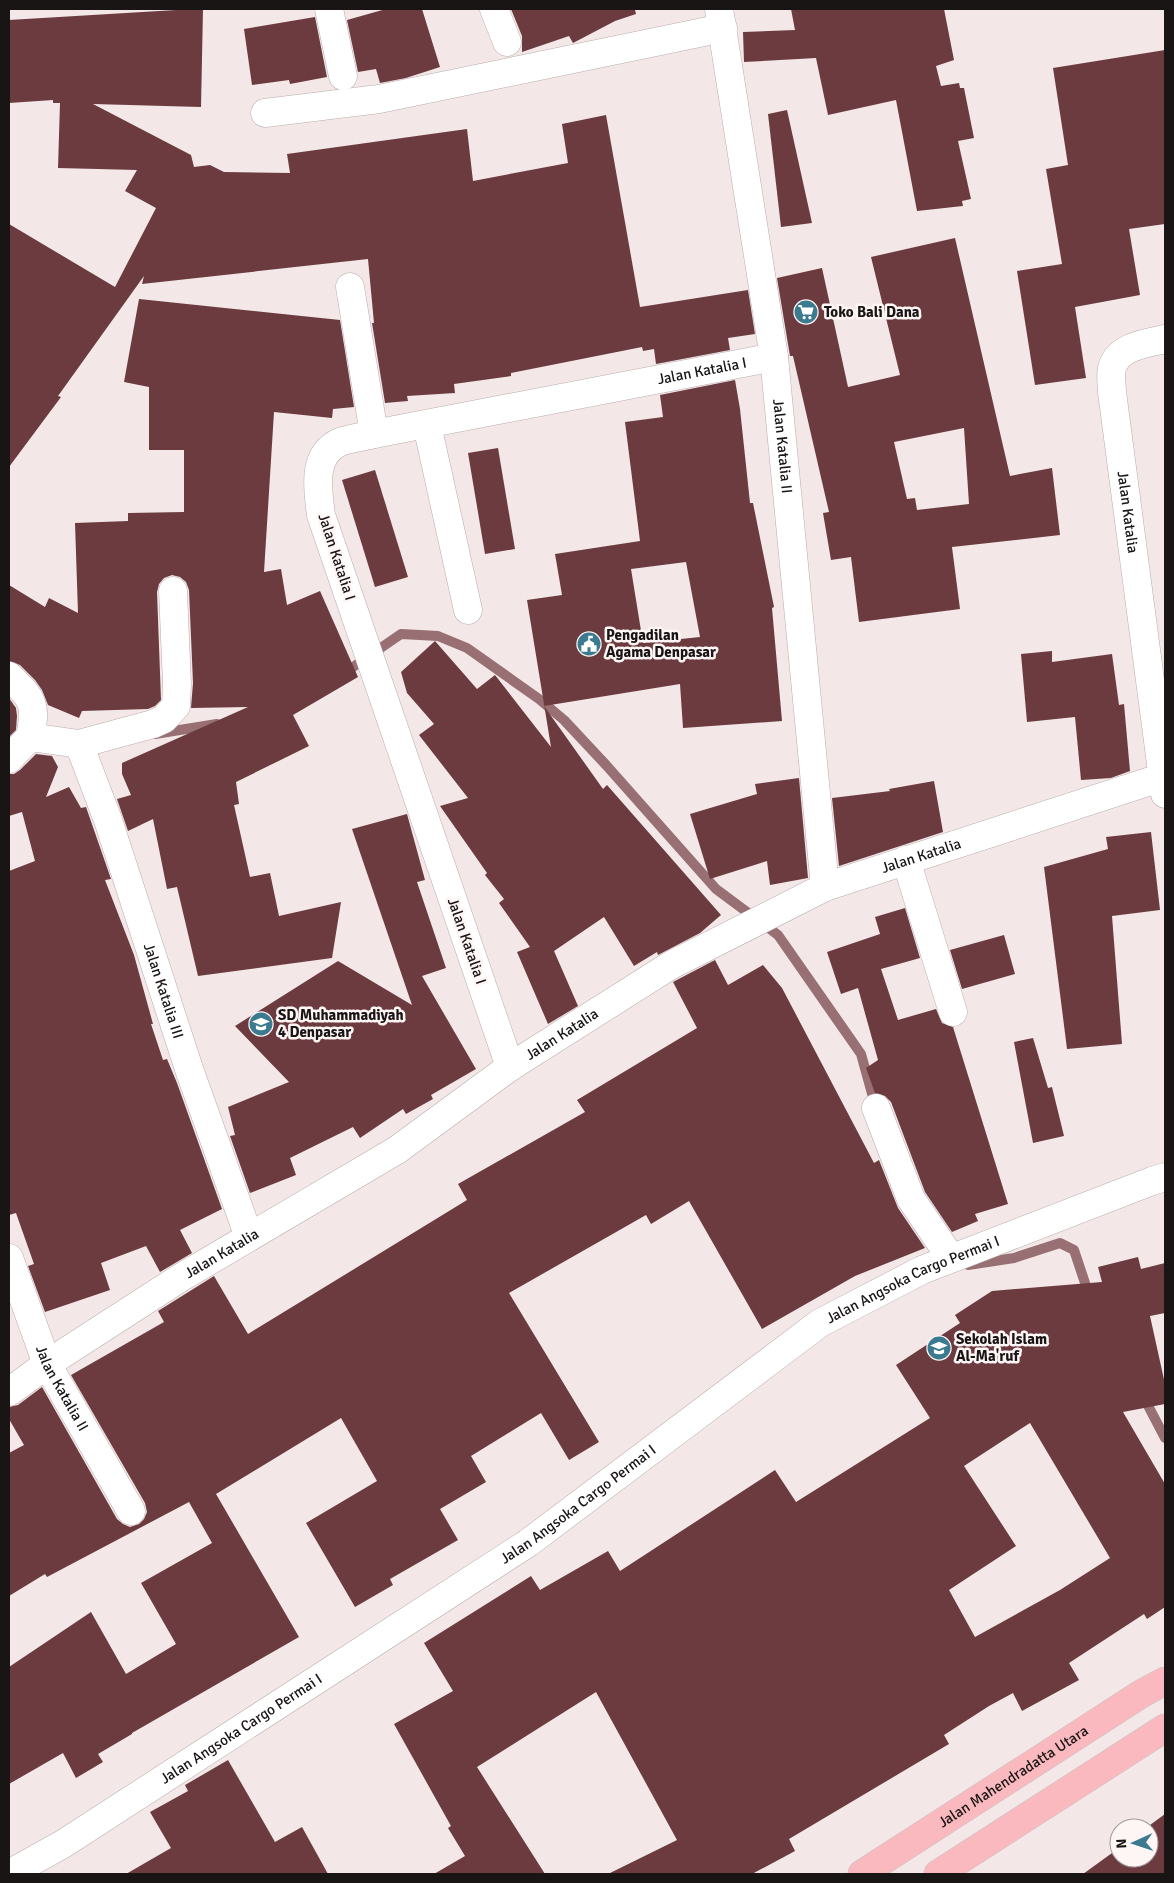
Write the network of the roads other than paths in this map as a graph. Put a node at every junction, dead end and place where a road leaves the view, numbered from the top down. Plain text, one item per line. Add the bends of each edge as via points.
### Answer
1 (329, 9) edge
2 (494, 9) edge
3 (721, 18) edge
4 (506, 42) dead end
5 (343, 76) dead end
6 (265, 113) dead end
7 (350, 287) dead end
8 (1165, 339) edge
9 (774, 357) junction
10 (427, 425) junction
11 (374, 434) junction
12 (173, 591) dead end
13 (468, 610) dead end
14 (9, 676) edge
15 (30, 737) junction
16 (79, 744) junction
17 (9, 758) edge
18 (1164, 785) edge
19 (906, 860) junction
20 (825, 887) junction
21 (953, 1012) dead end
22 (510, 1068) junction
23 (876, 1108) dead end
24 (1165, 1177) edge
25 (249, 1237) junction
26 (9, 1258) edge
27 (951, 1258) junction
28 (47, 1364) junction
29 (9, 1392) edge
30 (132, 1511) dead end
31 (1165, 1680) edge
32 (1165, 1728) edge
33 (9, 1874) edge
34 (862, 1874) edge
35 (938, 1874) edge

1 - 5 street
2 - 4 street
3 - 6 street via 372,100
3 - 9 street, Jalan Katalia II
7 - 11 street
8 - 18 street, Jalan Katalia via 1133,346 1112,368 1112,392
9 - 10 street, Jalan Katalia I
9 - 20 street, Jalan Katalia II
10 - 11 street, Jalan Katalia I
10 - 13 street
11 - 22 street, Jalan Katalia I via 339,442 324,455 317,478 321,515
12 - 16 street via 176,706 164,719 153,724
14 - 15 street via 26,692 33,707
15 - 16 street
15 - 17 street
16 - 25 street, Jalan Katalia III via 108,820 189,1069
18 - 19 street, Jalan Katalia
19 - 20 street, Jalan Katalia
19 - 21 street
20 - 22 street, Jalan Katalia via 671,965
22 - 25 street, Jalan Katalia via 397,1150
23 - 27 street via 911,1199
24 - 27 street, Jalan Angsoka Cargo Permai I
25 - 28 street, Jalan Katalia
26 - 28 street, Jalan Katalia II
27 - 33 street, Jalan Angsoka Cargo Permai I via 820,1323 528,1542 63,1844
28 - 29 street, Jalan Katalia
28 - 30 street, Jalan Katalia II
31 - 34 highway, Jalan Mahendradatta Utara
32 - 35 highway

